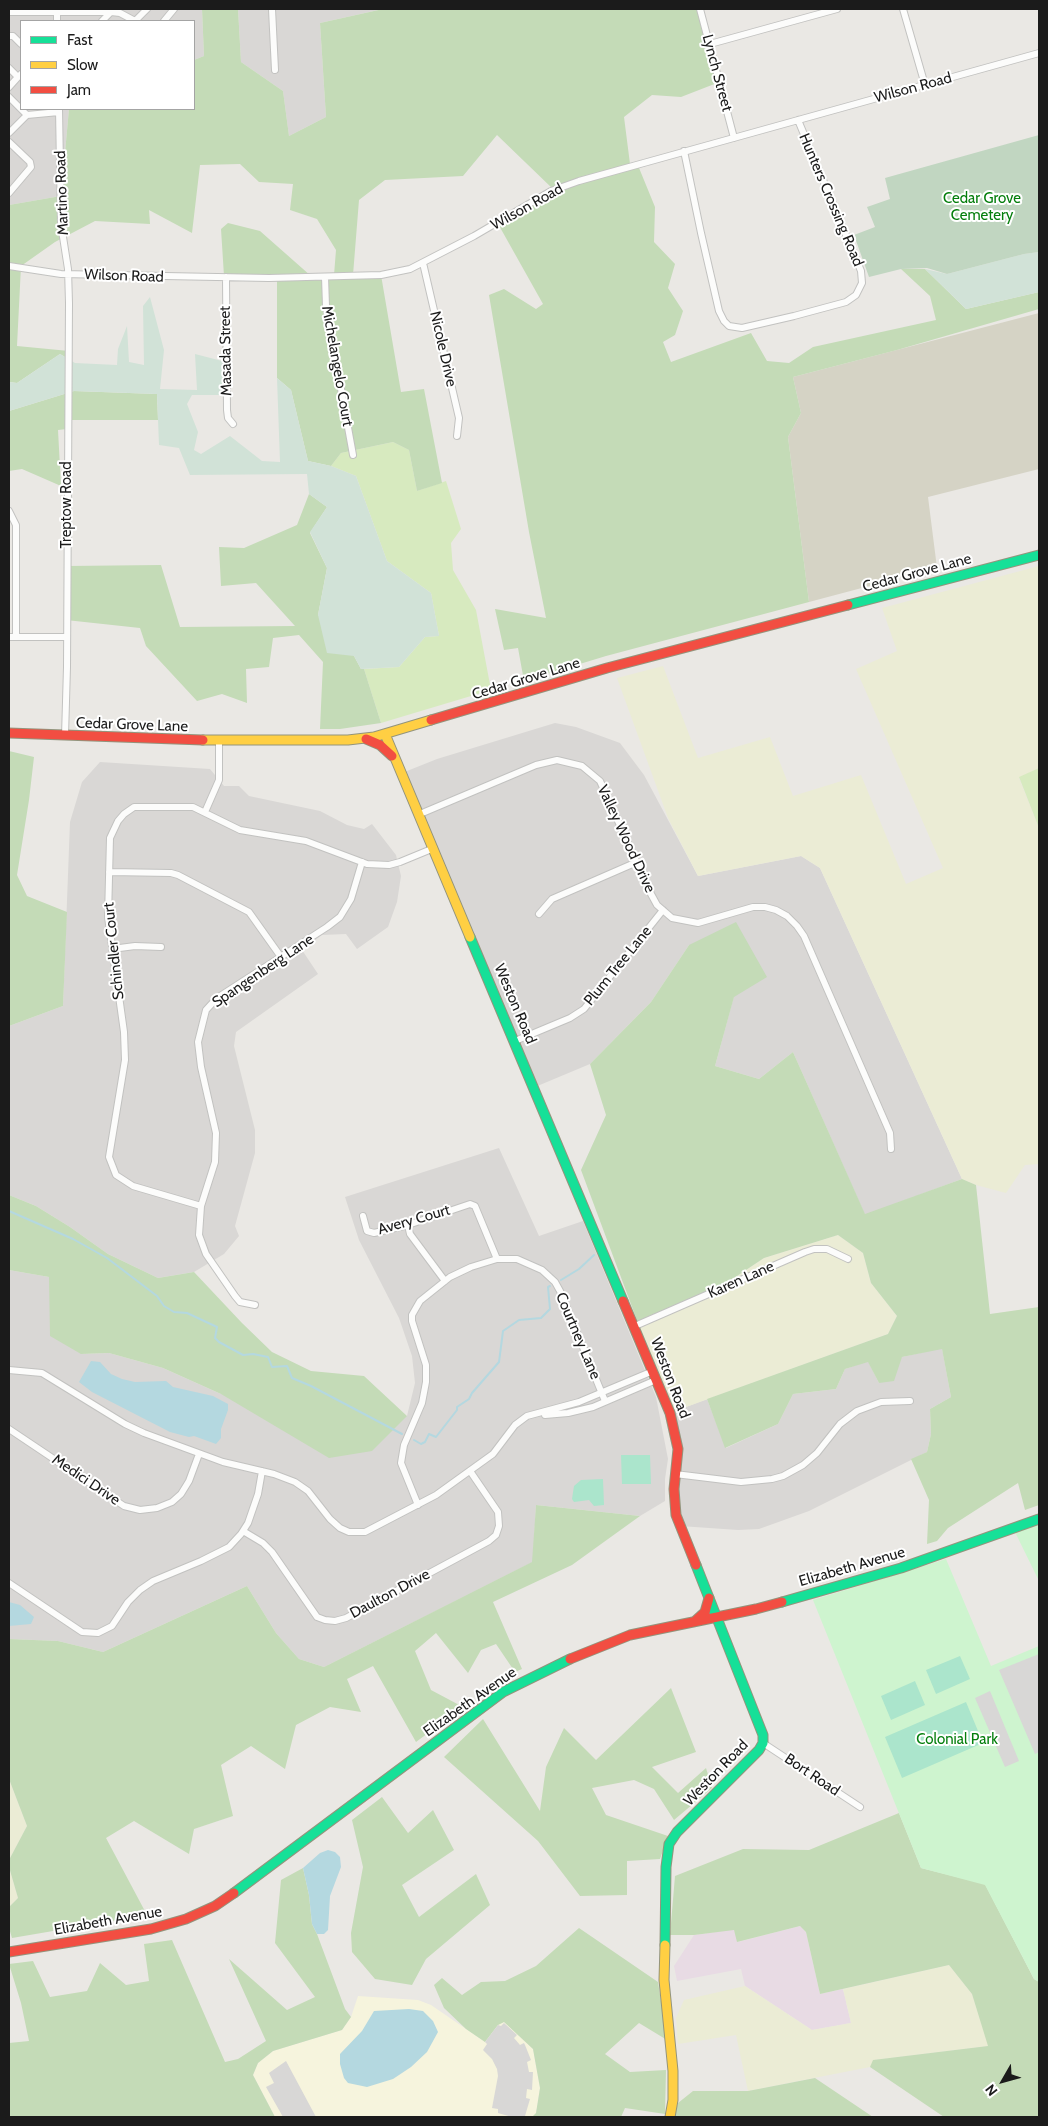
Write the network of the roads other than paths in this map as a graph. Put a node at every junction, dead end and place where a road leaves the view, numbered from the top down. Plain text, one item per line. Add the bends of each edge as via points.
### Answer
1 (147, 9) edge
2 (174, 9) edge
3 (272, 9) edge
4 (700, 9) edge
5 (838, 9) edge
6 (903, 9) edge
7 (57, 11) edge
8 (9, 12) edge
9 (111, 12) junction
10 (103, 20) edge
11 (133, 20) edge
12 (136, 20) edge
13 (165, 20) edge
14 (9, 36) edge
15 (20, 43) edge
16 (710, 44) junction
17 (1039, 53) edge
18 (9, 68) edge
19 (275, 70) dead end
20 (20, 76) edge
21 (925, 84) junction
22 (9, 87) edge
23 (9, 97) edge
24 (20, 108) edge
25 (22, 110) edge
26 (59, 110) edge
27 (27, 115) junction
28 (798, 120) junction
29 (9, 133) edge
30 (734, 138) junction
31 (9, 142) edge
32 (684, 151) junction
33 (9, 193) edge
34 (423, 263) junction
35 (9, 266) edge
36 (68, 274) junction
37 (226, 277) junction
38 (325, 277) junction
39 (233, 424) dead end
40 (456, 436) dead end
41 (352, 455) dead end
42 (9, 511) edge
43 (1039, 555) edge
44 (12, 637) edge
45 (67, 637) junction
46 (9, 733) edge
47 (385, 734) junction
48 (65, 736) junction
49 (361, 738) junction
50 (219, 741) junction
51 (397, 761) junction
52 (205, 812) junction
53 (420, 814) junction
54 (434, 848) junction
55 (362, 862) junction
56 (637, 862) junction
57 (109, 872) junction
58 (663, 910) junction
59 (539, 914) dead end
60 (161, 947) dead end
61 (112, 949) junction
62 (281, 957) junction
63 (515, 1041) junction
64 (891, 1149) dead end
65 (201, 1206) junction
66 (363, 1216) dead end
67 (408, 1225) junction
68 (497, 1259) junction
69 (848, 1259) dead end
70 (445, 1281) junction
71 (255, 1305) dead end
72 (635, 1326) junction
73 (9, 1370) edge
74 (655, 1375) junction
75 (602, 1392) junction
76 (605, 1401) junction
77 (910, 1401) dead end
78 (527, 1416) junction
79 (9, 1429) edge
80 (199, 1454) junction
81 (262, 1471) junction
82 (470, 1471) junction
83 (676, 1474) junction
84 (418, 1505) junction
85 (1039, 1519) edge
86 (243, 1531) junction
87 (9, 1584) edge
88 (709, 1597) junction
89 (716, 1618) junction
90 (694, 1622) junction
91 (763, 1743) junction
92 (860, 1807) dead end
93 (9, 1952) edge
94 (670, 2117) edge

1 - 12 street
2 - 13 street
3 - 19 street
4 - 16 street, Lynch Street
5 - 16 street
6 - 21 street
7 - 8 street
7 - 9 street
9 - 10 street
9 - 11 street
14 - 15 street
16 - 30 street, Lynch Street
17 - 21 street, Wilson Road
18 - 20 street
20 - 22 street
21 - 28 street, Wilson Road
23 - 24 street
25 - 27 street
26 - 27 street
26 - 36 street, Martino Road via 61,224
27 - 29 street
28 - 30 street, Wilson Road
28 - 32 street, Hunters Crossing Road via 861,271 862,283 856,295 846,302 742,328 729,326 719,311
30 - 32 street, Wilson Road
31 - 33 street via 30,162 31,167
32 - 34 street, Wilson Road via 551,191
34 - 38 street, Wilson Road via 381,275
34 - 40 street, Nicole Drive via 459,418
35 - 36 street, Wilson Road
36 - 37 street, Wilson Road
36 - 45 street, Treptow Road
37 - 38 street, Wilson Road
37 - 39 street, Masada Street via 227,410
38 - 41 street, Michelangelo Court via 326,306
42 - 44 street via 16,525
43 - 47 street, Cedar Grove Lane via 607,668
44 - 45 street
45 - 48 street, Treptow Road
46 - 48 street, Cedar Grove Lane
47 - 49 street, Cedar Grove Lane
47 - 51 street, Weston Road
48 - 50 street, Cedar Grove Lane
49 - 50 street, Cedar Grove Lane
49 - 51 street via 380,745
50 - 52 street via 219,780
51 - 53 street, Weston Road
52 - 55 street, Schindler Court via 240,830 306,841
52 - 57 street, Schindler Court via 186,806 134,807 118,821 110,838
53 - 54 street, Weston Road
53 - 56 street, Valley Wood Drive via 536,765 568,761 582,766 600,781
54 - 55 street, Schindler Court via 389,865
54 - 63 street, Weston Road
55 - 62 street, Spangenberg Lane via 351,899 340,917
56 - 58 street, Valley Wood Drive via 651,894
56 - 59 street via 552,898
57 - 61 street, Schindler Court via 108,917
57 - 62 street via 178,874 249,912
58 - 63 street, Plum Tree Lane via 584,1009
58 - 64 street, Valley Wood Drive via 672,918 698,923 753,907 765,907 788,916 804,936 890,1133
60 - 61 street
61 - 65 street, Schindler Court via 125,1060 109,1148 110,1162 116,1175 133,1186
62 - 65 street, Spangenberg Lane via 217,998 206,1010 198,1042 216,1133 215,1162
63 - 72 street, Weston Road
65 - 71 street, Spangenberg Lane via 199,1235 206,1254 240,1302
66 - 67 street, Avery Court via 367,1232
67 - 68 street, Avery Court via 470,1204 475,1206
67 - 70 street via 410,1234
68 - 70 street, Courtney Lane via 471,1267
68 - 75 street, Courtney Lane via 526,1261 555,1282
69 - 72 street, Karen Lane via 827,1249 814,1249
70 - 84 street, Courtney Lane via 420,1301 412,1315 426,1366 426,1382 422,1403 400,1463
72 - 74 street, Weston Road
73 - 80 street via 42,1373 125,1424
74 - 75 street
74 - 76 street
74 - 83 street, Weston Road via 675,1429 678,1449
75 - 76 street, Courtney Lane
75 - 78 street via 573,1404
76 - 78 street via 580,1411
77 - 83 street via 881,1402 857,1411 833,1431 810,1459 783,1476 753,1482
78 - 82 street via 515,1425 493,1454
79 - 80 street, Medici Drive via 124,1506 140,1510 157,1508 181,1494
80 - 81 street
81 - 84 street via 296,1482 308,1491 330,1519 349,1532 365,1532
81 - 86 street via 252,1511
82 - 84 street
82 - 86 street, Daulton Drive via 498,1512 496,1535 346,1618 335,1621 317,1616 272,1552
83 - 88 street, Weston Road via 676,1515
85 - 89 street, Elizabeth Avenue via 901,1568
86 - 87 street via 229,1547 140,1590 112,1626 98,1633 82,1632
88 - 89 street, Weston Road
88 - 90 street via 705,1612
89 - 90 street, Elizabeth Avenue
89 - 91 street, Weston Road via 759,1722
90 - 93 street, Elizabeth Avenue via 616,1639 516,1684 242,1888 207,1910 150,1930
91 - 92 street, Bort Road
91 - 94 street, Weston Road via 669,1844 664,1980 673,2071

